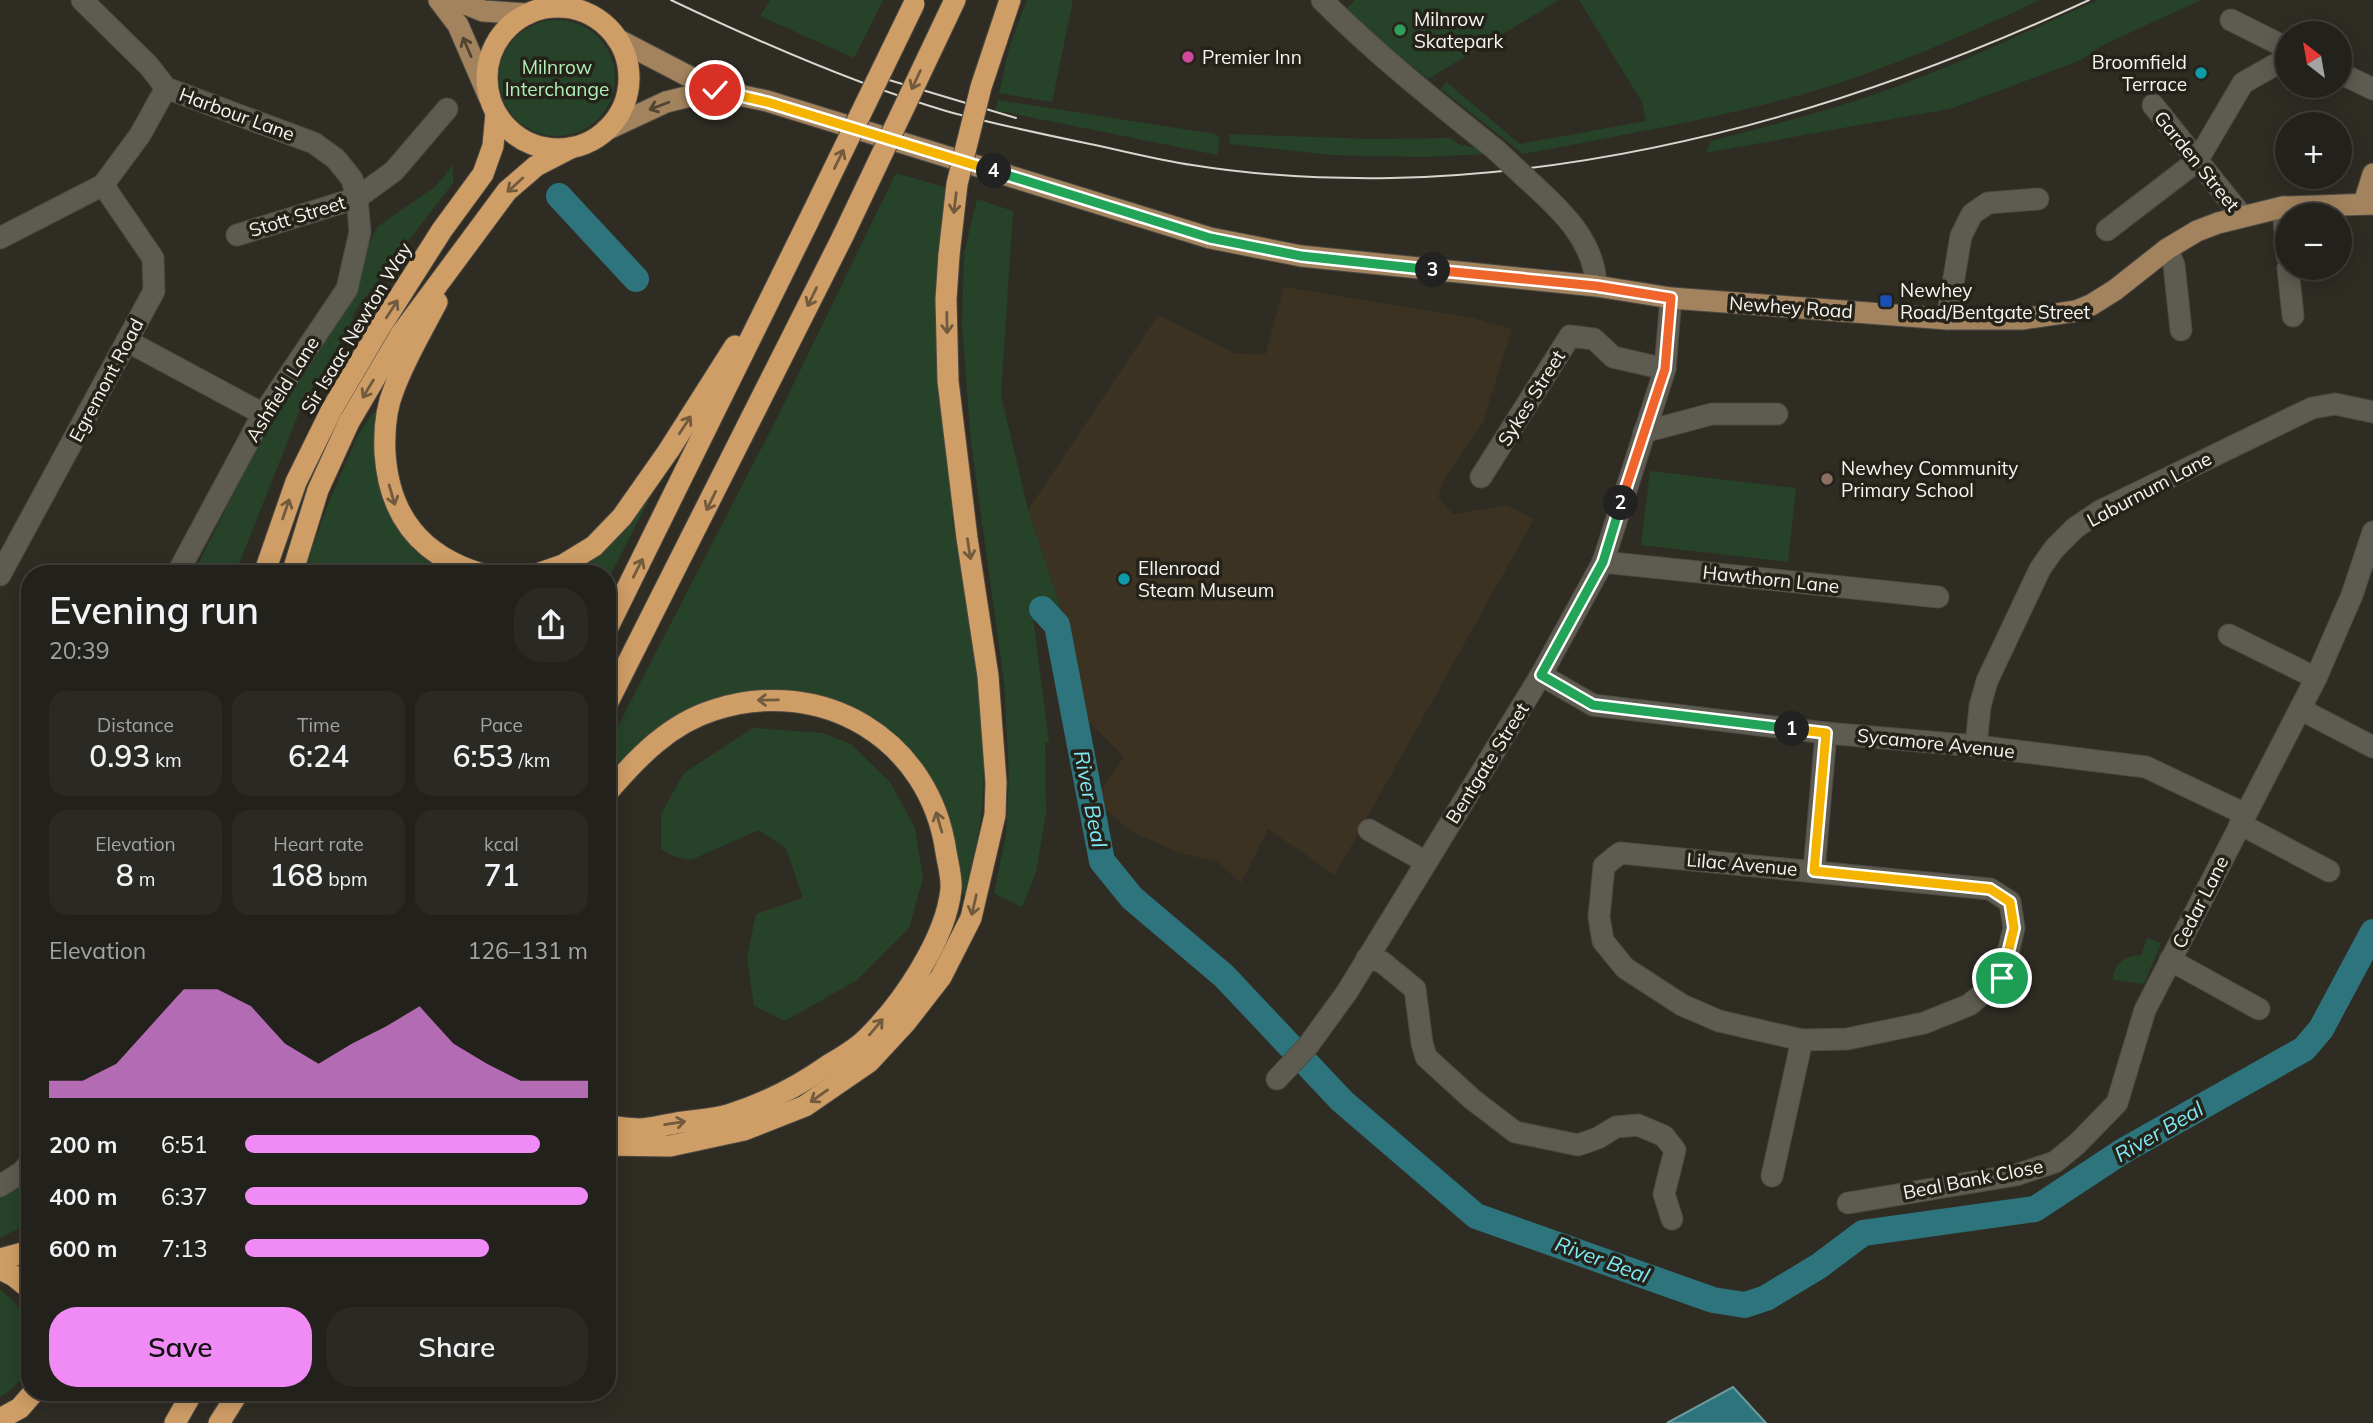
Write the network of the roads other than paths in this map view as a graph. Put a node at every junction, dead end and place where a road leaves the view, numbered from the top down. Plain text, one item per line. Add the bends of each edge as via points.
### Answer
1 (82, 0) edge
2 (439, 0) edge
3 (456, 0) edge
4 (1010, 0) edge
5 (1322, 0) edge
6 (915, 2) edge
7 (950, 9) edge
8 (528, 14) junction
9 (2231, 20) dead end
10 (617, 39) junction
11 (2275, 41) edge
12 (2275, 65) edge
13 (2352, 79) edge
14 (166, 88) junction
15 (2373, 89) edge
16 (715, 90) junction
17 (492, 105) junction
18 (2153, 106) dead end
19 (447, 109) dead end
20 (606, 130) junction
21 (571, 148) junction
22 (2197, 161) junction
23 (2373, 173) edge
24 (103, 185) junction
25 (357, 198) junction
26 (2038, 199) dead end
27 (2368, 203) edge
28 (2275, 209) edge
29 (2242, 216) junction
30 (2107, 230) dead end
31 (237, 235) dead end
32 (0, 239) edge
33 (2167, 249) junction
34 (795, 252) junction
35 (461, 253) junction
36 (2289, 280) edge
37 (1596, 286) junction
38 (1671, 298) junction
39 (2293, 316) dead end
40 (1947, 319) junction
41 (2180, 330) dead end
42 (127, 341) junction
43 (1665, 369) junction
44 (2373, 412) edge
45 (263, 414) junction
46 (1777, 414) dead end
47 (1643, 432) junction
48 (1481, 477) dead end
49 (2373, 532) edge
50 (6, 550) edge
51 (1603, 562) junction
52 (182, 565) edge
53 (267, 565) edge
54 (295, 565) edge
55 (455, 565) edge
56 (563, 565) edge
57 (0, 575) edge
58 (1938, 597) dead end
59 (616, 611) edge
60 (2229, 635) dead end
61 (1541, 675) junction
62 (2316, 678) junction
63 (616, 686) edge
64 (2300, 709) junction
65 (1826, 733) junction
66 (1976, 746) junction
67 (2373, 747) edge
68 (616, 783) edge
69 (2242, 819) junction
70 (1369, 830) dead end
71 (1426, 862) junction
72 (1814, 871) junction
73 (2329, 872) dead end
74 (1367, 958) junction
75 (2170, 960) junction
76 (2259, 1009) dead end
77 (1802, 1040) junction
78 (1277, 1079) dead end
79 (2118, 1102) joint
80 (616, 1127) edge
81 (616, 1145) edge
82 (21, 1173) edge
83 (1772, 1176) dead end
84 (0, 1186) edge
85 (1848, 1203) dead end
86 (1672, 1219) dead end
87 (21, 1253) edge
88 (0, 1259) edge
89 (0, 1269) edge
90 (21, 1282) edge
91 (26, 1401) edge
92 (187, 1401) edge
93 (232, 1401) edge
94 (0, 1419) edge
95 (175, 1423) edge
96 (219, 1423) edge

1 - 14 street, Harbour Lane
17 -> 2 main road via 458,24
3 - 8 main road via 483,10
4 -> 81 highway, bridge via 981,87 957,184 946,299 948,380 988,676 996,782 995,815 971,918 941,977 906,1022 869,1062 805,1106 744,1130 670,1146
5 - 37 street, bridge via 1560,209 1592,260
34 -> 6 highway, bridge
7 -> 63 highway, bridge via 842,236
8 - 10 highway via 547,8 586,13
8 - 17 highway via 498,40 490,58 486,77
9 - 11 street
10 - 16 main road
10 - 20 highway via 629,76 619,115
12 - 22 street via 2243,83
13 - 15 street
14 - 24 street via 140,135
14 - 25 street, Harbour Lane via 314,143 336,159 352,179
16 -> 20 main road via 666,102
16 - 37 main road, Newhey Road via 1210,238 1301,256
17 - 21 highway via 506,128 520,139 536,146
53 -> 17 highway, Sir Isaac Newton Way via 296,482 332,409 379,329 483,174 493,146
18 - 22 street, Garden Street
19 - 25 street, Stott Street via 394,171
20 - 21 highway
21 -> 35 highway via 536,166 507,191
22 - 29 street, Garden Street
22 - 30 street
23 - 27 main road
24 - 32 street
24 - 42 street, Egremont Road via 153,258 154,291
25 - 31 street, Stott Street
25 - 45 street, Ashfield Lane via 360,232 347,289
26 - 40 street via 1989,204 1972,214 1961,236
28 - 29 main road, Newhey Road
29 - 33 main road, Newhey Road via 2197,231
33 - 40 main road, Newhey Road via 2115,290 2076,311 2022,319
33 - 41 street via 2174,265
56 -> 34 highway via 594,546 622,517
59 -> 34 highway
35 -> 54 highway via 401,334 349,422 318,490
35 -> 55 highway via 393,390 383,427 386,474 396,508 413,533
36 - 39 street
37 - 38 main road, Newhey Road
38 - 40 main road, Newhey Road
38 - 43 street, Bentgate Street
42 - 45 street
42 - 50 street, Egremont Road
43 - 47 street, Bentgate Street
43 - 48 street, Sykes Street via 1613,357 1594,339 1570,336
44 - 66 street, Laburnum Lane via 2335,404 2312,408 2100,511 2075,528 2040,569 1987,681
45 - 52 street, Ashfield Lane
46 - 47 street via 1712,414
47 - 51 street, Bentgate Street
49 - 62 street, Cedar Lane via 2352,596
50 - 57 street, Egremont Road
51 - 58 street, Hawthorn Lane
51 - 61 street, Bentgate Street
60 - 62 street
61 - 65 street, Sycamore Avenue via 1593,705
61 - 71 street, Bentgate Street
62 - 64 street, Cedar Lane
64 - 67 street
64 - 69 street, Cedar Lane
65 - 66 street, Sycamore Avenue
65 - 72 street
66 - 69 street, Sycamore Avenue via 2146,767
80 -> 68 highway via 640,1129 727,1115 799,1085 854,1048 913,984 941,926 951,888 945,842 927,789 877,733 837,711 794,700 755,700 713,710 666,734
69 - 73 street, Sycamore Avenue
69 - 75 street, Cedar Lane
70 - 71 street
71 - 74 street, Bentgate Street
72 - 77 street, Lilac Avenue via 1990,889 2010,902 2014,928 2002,978 1969,1005 1924,1023 1886,1031 1847,1039
72 - 77 street, Lilac Avenue via 1620,853 1604,866 1599,917 1603,941 1625,968 1682,1005 1719,1021
74 - 78 street, Bentgate Street via 1307,1047
74 - 86 street via 1382,962 1415,989 1426,1056 1515,1132 1578,1145 1616,1128 1638,1125 1664,1136 1675,1150 1664,1194
75 - 76 street
75 - 79 street, Cedar Lane via 2145,1010
77 - 83 street
79 - 85 street, Beal Bank Close via 2055,1162 2016,1175
82 - 84 street
87 - 88 highway
89 - 90 highway
91 - 94 highway
92 - 95 highway
93 - 96 highway

